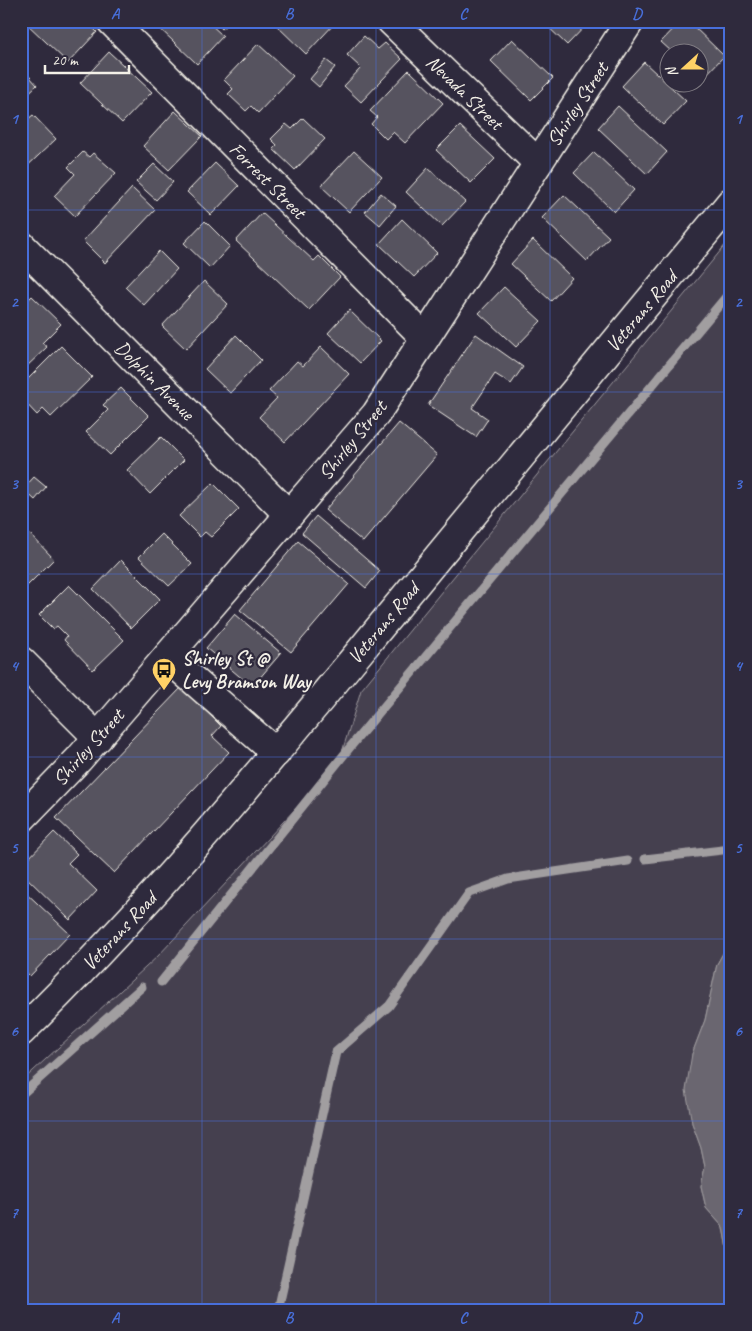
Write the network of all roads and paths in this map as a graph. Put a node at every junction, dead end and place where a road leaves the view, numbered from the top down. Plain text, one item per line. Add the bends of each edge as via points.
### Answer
1 (111, 21) edge
2 (391, 21) edge
3 (630, 21) edge
4 (538, 163) junction
5 (731, 202) edge
6 (21, 245) edge
7 (425, 338) junction
8 (289, 516) junction
9 (167, 657) junction
10 (21, 661) edge
11 (98, 738) junction
12 (276, 753) junction
13 (21, 819) edge
14 (21, 1032) edge

1 - 7 street, Forrest Street
2 - 4 street, Nevada Street
3 - 4 street, Shirley Street
4 - 7 street, Shirley Street
5 - 12 street, Veterans Road
6 - 8 street, Dolphin Avenue
7 - 8 street, Shirley Street via 376,414
8 - 9 street, Shirley Street
9 - 11 street, Shirley Street
9 - 12 street
10 - 11 street
11 - 13 street, Shirley Street
12 - 14 street, Veterans Road via 146,903

